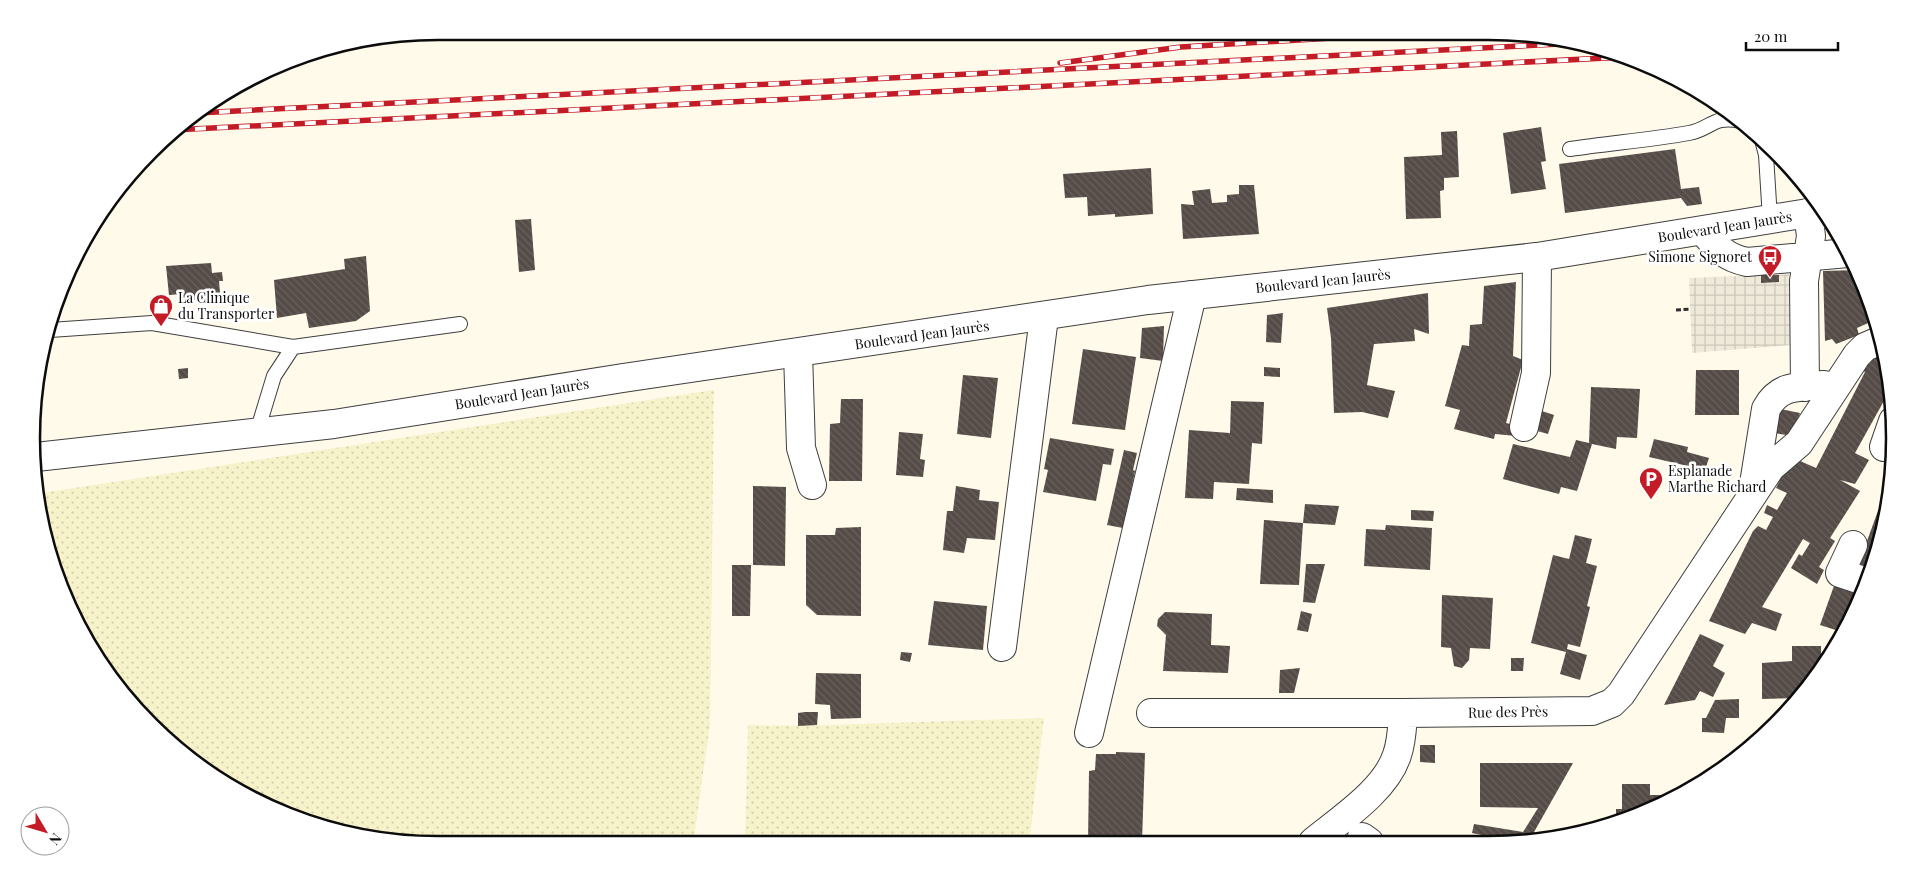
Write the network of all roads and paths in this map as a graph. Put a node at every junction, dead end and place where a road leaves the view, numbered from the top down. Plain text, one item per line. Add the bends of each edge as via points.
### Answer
1 (1726, 119) edge
2 (1570, 149) dead end
3 (1766, 154) edge
4 (1815, 212) edge
5 (1818, 215) edge
6 (1770, 220) junction
7 (1704, 230) junction
8 (1841, 254) edge
9 (1809, 256) junction
10 (1537, 257) junction
11 (1192, 295) junction
12 (1690, 309) dead end
13 (1676, 310) dead end
14 (1044, 317) junction
15 (460, 324) dead end
16 (56, 330) edge
17 (1874, 343) edge
18 (293, 347) junction
19 (798, 353) junction
20 (1836, 384) junction
21 (1805, 387) junction
22 (1524, 427) dead end
23 (257, 432) junction
24 (1886, 442) edge
25 (1884, 447) dead end
26 (41, 456) edge
27 (812, 485) dead end
28 (1752, 494) junction
29 (1852, 545) dead end
30 (1860, 580) edge
31 (1002, 647) dead end
32 (1151, 712) dead end
33 (1404, 713) junction
34 (1088, 733) dead end
35 (1339, 821) junction
36 (1320, 836) edge
37 (1361, 836) edge

1 - 2 lane via 1714,121 1692,133
3 - 6 lane
4 - 6 street, Boulevard Jean Jaurès
5 - 9 street
6 - 7 street, Boulevard Jean Jaurès
7 - 9 street via 1715,247 1735,260 1747,262
7 - 10 street, Boulevard Jean Jaurès
8 - 9 street
9 - 21 street via 1798,311
10 - 11 street, Boulevard Jean Jaurès
10 - 22 street via 1536,373
11 - 14 street, Boulevard Jean Jaurès
11 - 34 street
12 - 13 path
14 - 19 street, Boulevard Jean Jaurès
14 - 31 street
15 - 18 lane
16 - 18 lane via 152,323
17 - 20 street, Rue des Près via 1864,347
18 - 23 lane via 274,376
19 - 23 street, Boulevard Jean Jaurès via 334,424
19 - 27 street via 801,448
20 - 21 street, Rue des Près
20 - 28 street, Rue des Près via 1799,444 1771,467
21 - 28 street, Rue des Près via 1777,393 1766,409
23 - 26 street, Boulevard Jean Jaurès
24 - 25 street
28 - 33 street, Rue des Près via 1621,694 1612,702 1592,711
29 - 30 street via 1840,573
32 - 33 street, Rue des Près
33 - 35 street via 1401,741 1390,772
35 - 36 street
35 - 37 lane

